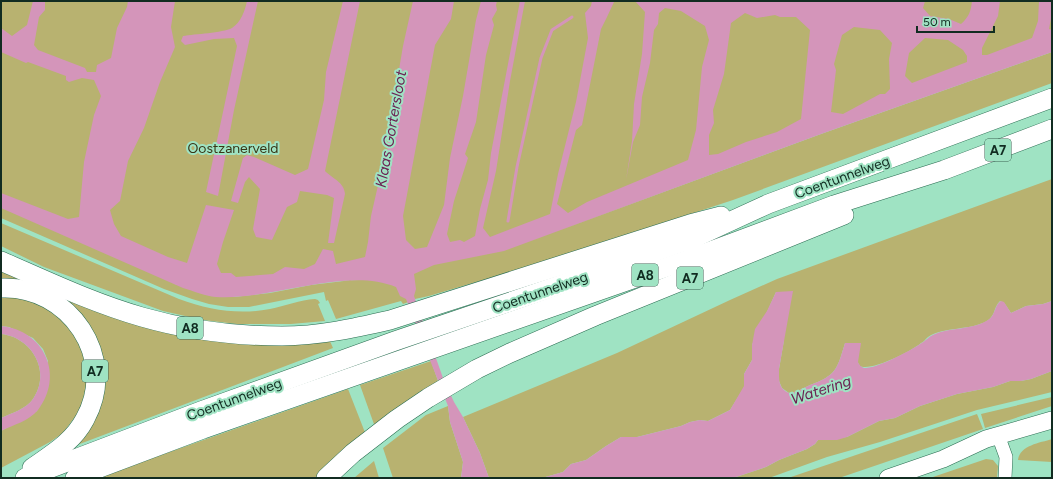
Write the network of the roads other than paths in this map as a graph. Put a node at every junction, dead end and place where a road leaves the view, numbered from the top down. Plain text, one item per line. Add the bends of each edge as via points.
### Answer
1 (1052, 98) edge
2 (1052, 129) edge
3 (944, 170) junction
4 (768, 204) junction
5 (1, 260) edge
6 (1, 288) edge
7 (1052, 420) edge
8 (1052, 425) edge
9 (1000, 440) junction
10 (19, 478) edge
11 (25, 478) edge
12 (75, 478) edge
13 (326, 478) edge
14 (888, 478) edge
15 (1005, 478) edge

1 - 4 highway, Coentunnelweg / A8
2 - 3 highway, Coentunnelweg / A7
3 - 12 highway, Coentunnelweg / A8 via 834,205
3 - 13 highway, A7 via 838,217 510,353 460,378 397,419
4 - 5 highway, A8 via 690,224 390,320 348,329 283,336 187,328 142,317
4 - 11 highway, Coentunnelweg / A8 via 694,238 395,341
6 - 10 highway, A7 via 34,292 52,300 68,312 89,344 95,374 90,409 78,430 69,441
7 - 9 main road
8 - 9 main road
9 - 14 main road via 991,449 943,459
9 - 15 street via 1006,457

